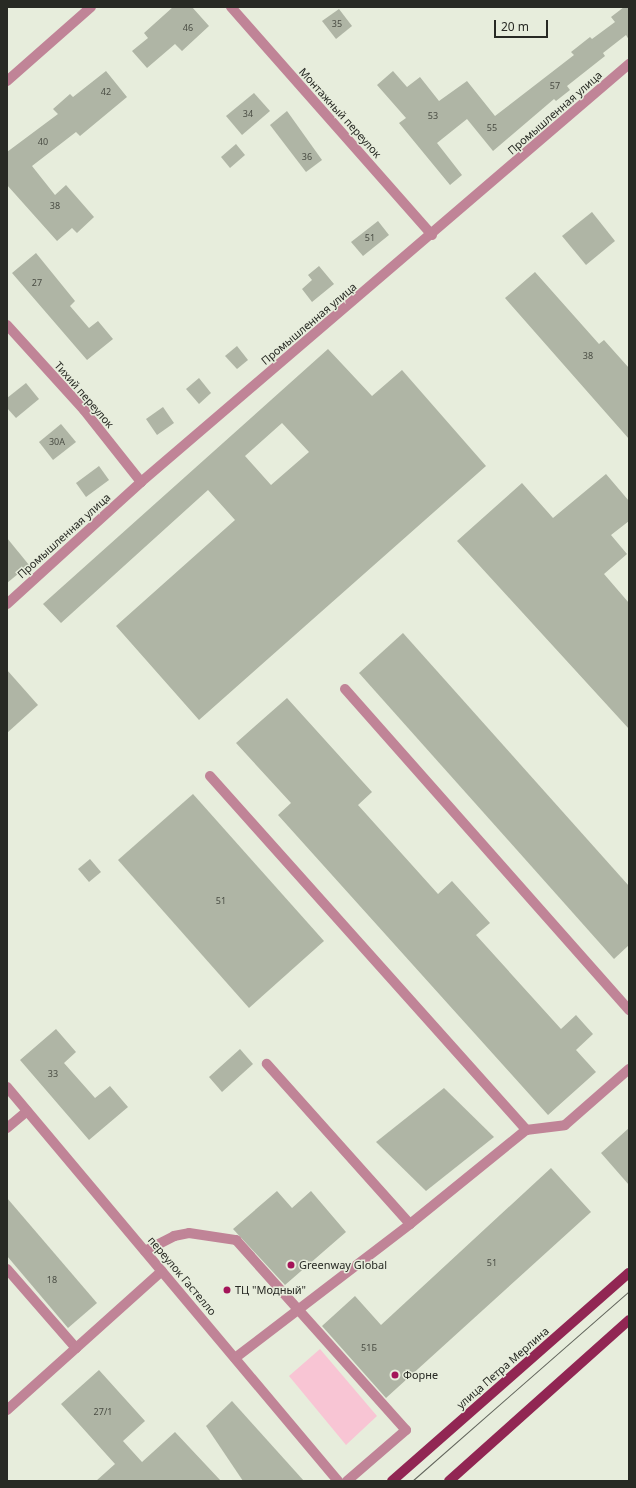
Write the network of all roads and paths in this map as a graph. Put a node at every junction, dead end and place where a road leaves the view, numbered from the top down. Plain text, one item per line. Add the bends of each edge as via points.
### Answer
1 (91, 7) edge
2 (231, 7) edge
3 (629, 64) edge
4 (7, 81) edge
5 (432, 235) junction
6 (7, 325) edge
7 (141, 482) junction
8 (7, 604) edge
9 (345, 689) dead end
10 (210, 776) dead end
11 (629, 1010) edge
12 (267, 1064) dead end
13 (629, 1069) edge
14 (7, 1087) edge
15 (27, 1111) junction
16 (7, 1128) edge
17 (526, 1130) junction
18 (410, 1224) junction
19 (144, 1251) junction
20 (7, 1269) edge
21 (162, 1271) junction
22 (629, 1273) edge
23 (296, 1311) junction
24 (629, 1320) edge
25 (76, 1348) junction
26 (235, 1358) junction
27 (7, 1410) edge
28 (456, 1477) edge
29 (338, 1481) edge
30 (346, 1481) edge
31 (392, 1481) edge
32 (448, 1481) edge

1 - 4 street
2 - 5 street, Монтажный переулок
3 - 5 street, Промышленная улица
5 - 7 street, Промышленная улица
6 - 7 street, Тихий переулок via 84,410
7 - 8 street, Промышленная улица
9 - 11 street
10 - 17 street
12 - 18 street
13 - 17 street via 565,1126
14 - 15 street, переулок Гастелло
15 - 16 street
15 - 19 street, переулок Гастелло
17 - 18 street
18 - 23 street
19 - 21 street, переулок Гастелло
19 - 23 street via 174,1236 189,1233 236,1240
20 - 25 street
21 - 25 street
21 - 26 street, переулок Гастелло
22 - 31 main road, улица Петра Мерлина
23 - 26 street
23 - 30 street via 406,1430
24 - 28 main road
25 - 27 street
26 - 29 street, переулок Гастелло
28 - 32 main road

